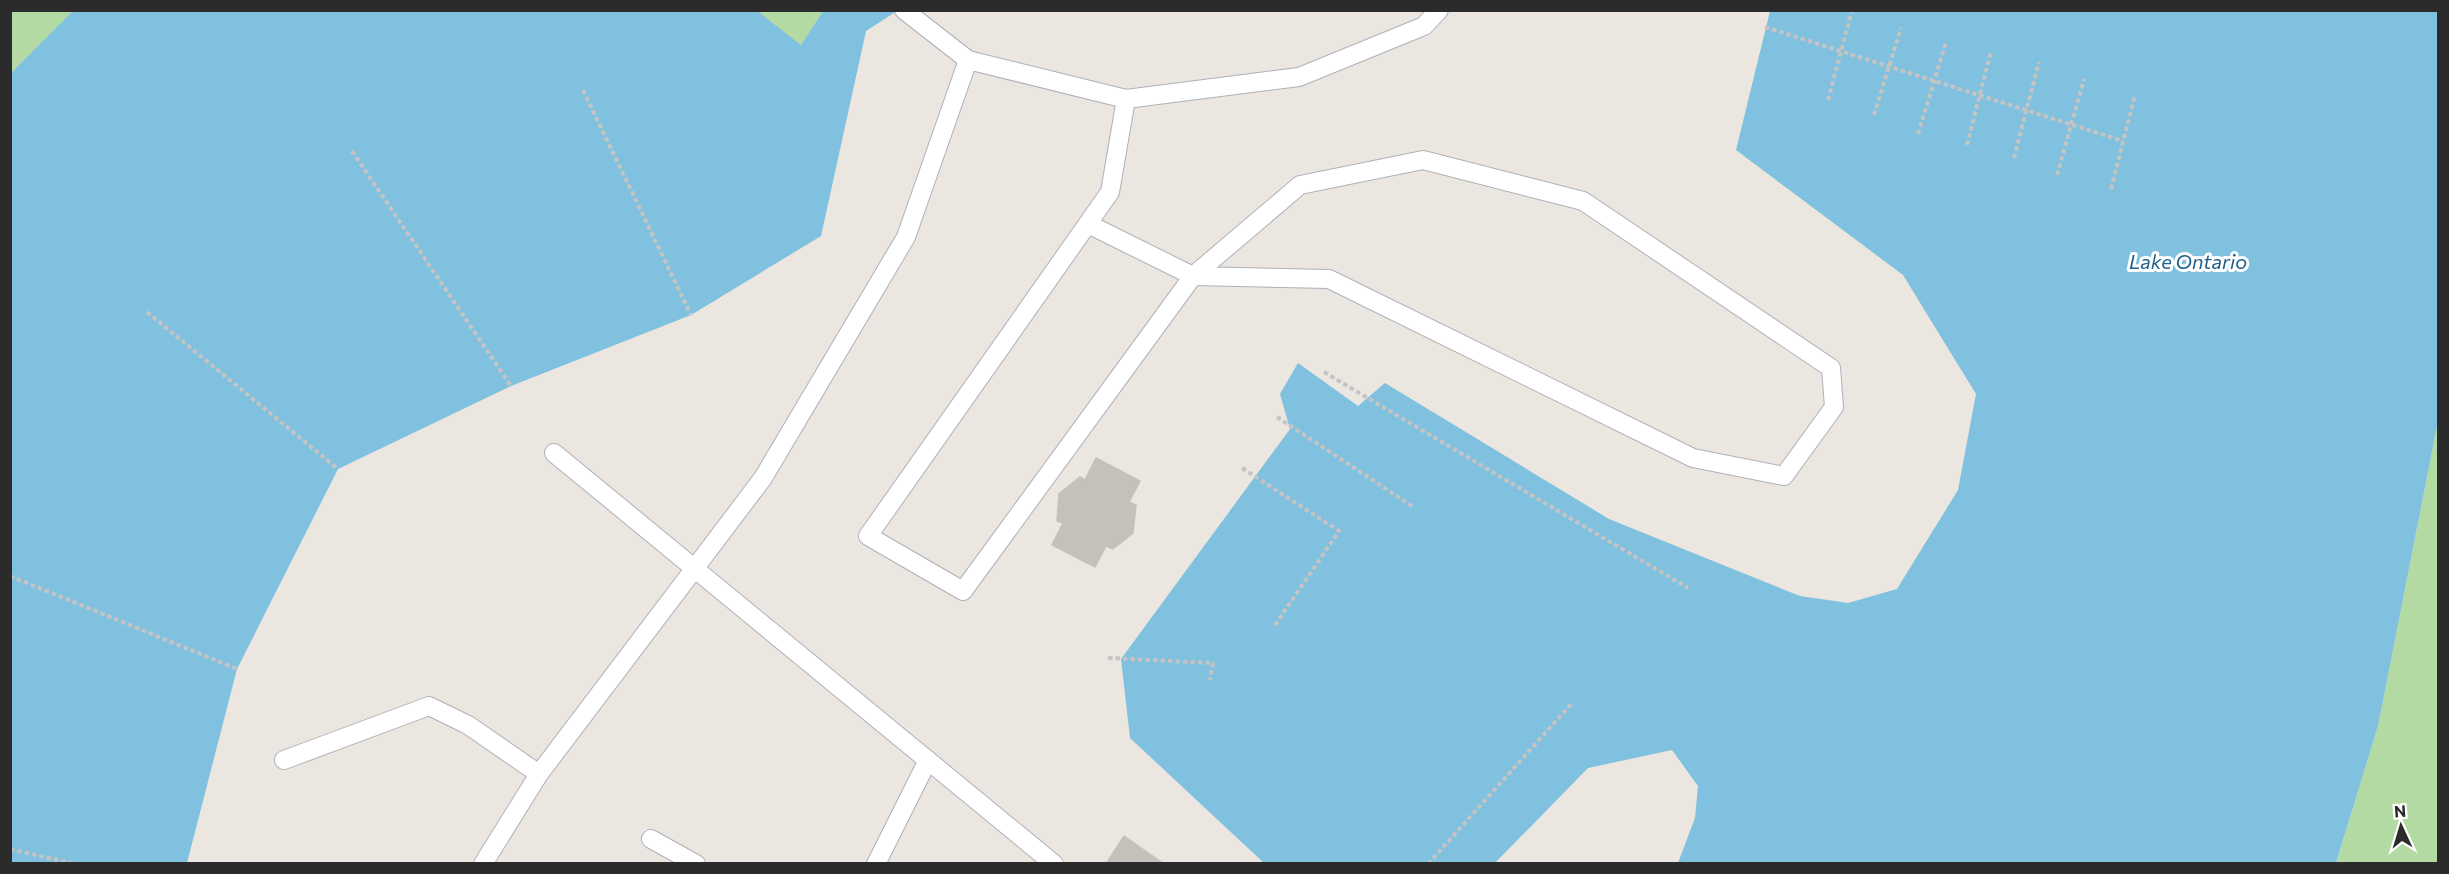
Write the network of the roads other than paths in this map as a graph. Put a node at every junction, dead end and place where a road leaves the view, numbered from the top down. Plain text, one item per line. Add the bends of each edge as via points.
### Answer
1 (1439, 10) edge
2 (905, 12) edge
3 (968, 60) junction
4 (1126, 99) junction
5 (1088, 224) junction
6 (1193, 276) junction
7 (554, 453) dead end
8 (695, 568) junction
9 (284, 760) dead end
10 (928, 760) junction
11 (539, 774) junction
12 (651, 838) dead end
13 (483, 864) edge
14 (696, 864) edge
15 (876, 864) edge
16 (1054, 864) edge

1 - 4 lane via 1425,26 1299,77
2 - 3 lane
3 - 4 lane
3 - 8 lane via 906,237 763,478
4 - 5 lane via 1110,192
5 - 6 lane
5 - 6 lane via 868,536 963,591
6 - 6 lane via 1300,185 1423,160 1583,201 1831,368 1834,407 1784,476 1693,458 1329,279
7 - 8 lane
8 - 10 lane
8 - 11 lane
9 - 11 lane via 429,706 468,725
10 - 15 lane
10 - 16 lane
11 - 13 lane
12 - 14 lane

